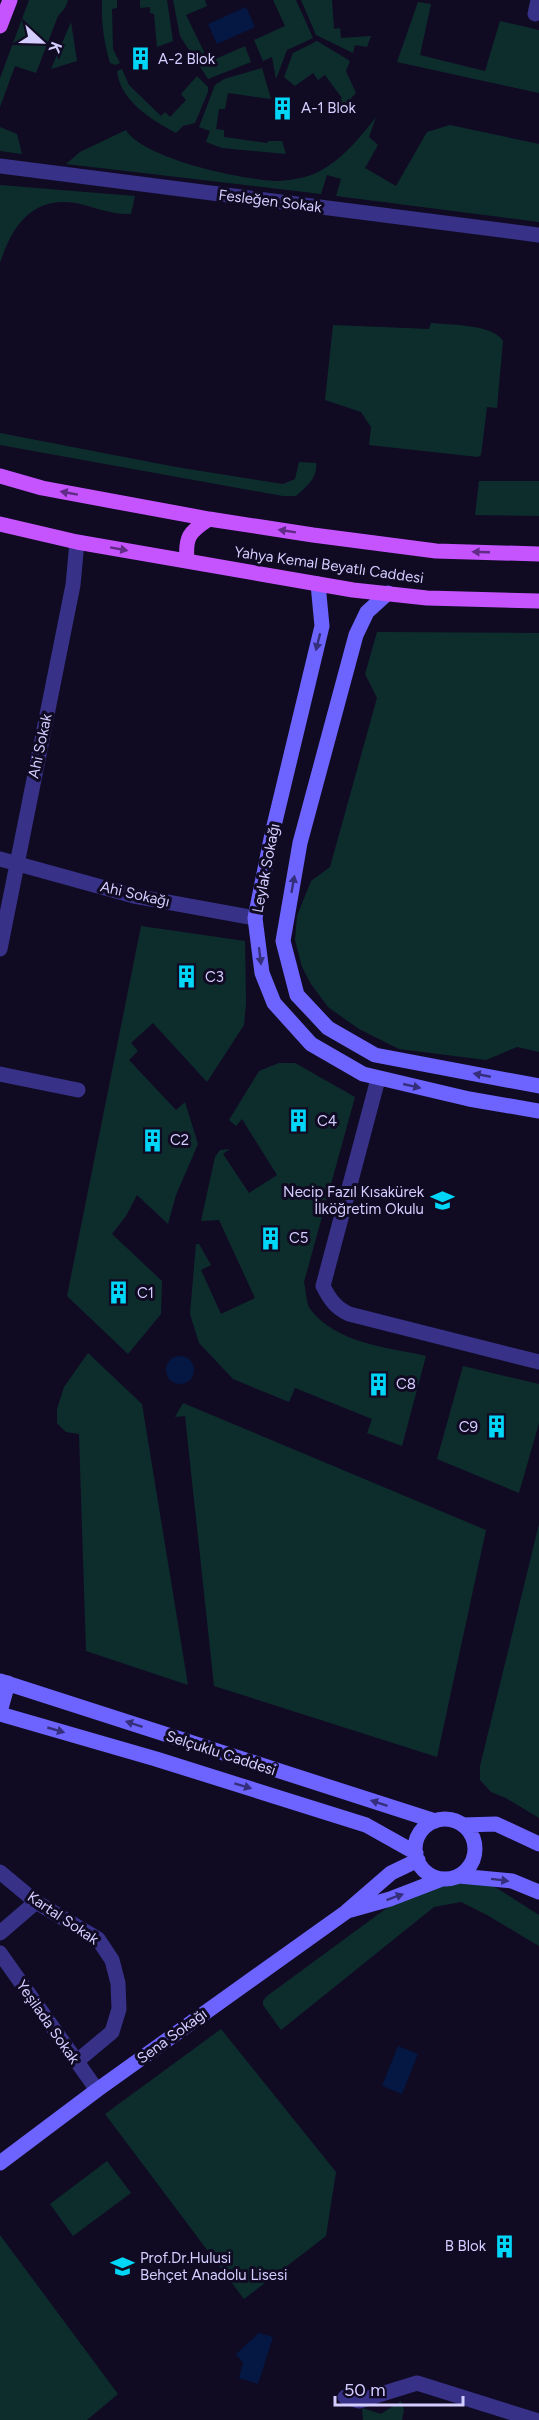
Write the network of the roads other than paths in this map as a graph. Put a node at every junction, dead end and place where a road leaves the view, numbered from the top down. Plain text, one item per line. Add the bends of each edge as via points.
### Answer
1 (10, 0) edge
2 (0, 26) edge
3 (0, 166) edge
4 (539, 235) edge
5 (0, 476) edge
6 (209, 519) junction
7 (0, 524) edge
8 (77, 542) junction
9 (539, 554) edge
10 (187, 561) junction
11 (318, 584) junction
12 (388, 593) junction
13 (539, 601) edge
14 (0, 859) edge
15 (16, 863) junction
16 (255, 918) junction
17 (0, 949) edge
18 (0, 1074) edge
19 (378, 1078) junction
20 (539, 1086) edge
21 (78, 1090) dead end
22 (539, 1111) edge
23 (539, 1362) edge
24 (4, 1682) edge
25 (0, 1713) edge
26 (435, 1821) junction
27 (463, 1825) junction
28 (539, 1844) edge
29 (417, 1857) junction
30 (0, 1872) edge
31 (459, 1876) junction
32 (442, 1879) junction
33 (539, 1893) edge
34 (36, 1902) junction
35 (346, 1912) junction
36 (0, 1934) edge
37 (0, 1953) edge
38 (76, 2062) junction
39 (97, 2090) junction
40 (0, 2163) edge
41 (345, 2397) dead end
42 (535, 2420) edge

1 - 2 main road
3 - 4 street, Fesleğen Sokak
6 -> 5 main road, Yahya Kemal Beyatlı Caddesi via 42,488
9 -> 6 main road, Yahya Kemal Beyatlı Caddesi via 436,551
6 - 10 main road via 189,536
7 - 8 main road, Yahya Kemal Beyatlı Caddesi
8 -> 10 main road, Yahya Kemal Beyatlı Caddesi
8 - 15 street, Ahi Sokak via 73,585
10 - 11 main road, Yahya Kemal Beyatlı Caddesi
11 - 12 main road, Yahya Kemal Beyatlı Caddesi
11 -> 16 street, Leylak Sokağı via 322,626
12 - 13 main road, Yahya Kemal Beyatlı Caddesi
20 -> 12 street, Leylak Sokağı via 375,1055 328,1028 297,994 282,942 300,843 356,635 367,612
14 - 15 street, Ahi Sokağı
15 - 16 street, Ahi Sokağı via 134,896
15 - 17 street, Ahi Sokak
16 -> 19 street, Leylak Sokağı via 262,973 274,1003 311,1044 363,1074
18 - 21 street
19 -> 22 street, Leylak Sokağı
19 - 23 street via 323,1286 327,1294 336,1308 349,1314
24 - 25 street, Selçuklu Caddesi
26 -> 24 street, Selçuklu Caddesi
25 -> 29 street, Selçuklu Caddesi via 366,1825
26 - 27 street via 445,1819
26 - 29 street via 417,1839
27 - 28 street via 496,1824
27 - 31 street via 474,1841 475,1851 468,1869
29 - 32 street via 425,1872
29 - 35 street via 391,1873
30 - 34 street, Kartal Sokak
31 - 32 street
31 -> 33 street via 512,1881
35 -> 32 street
34 - 36 street
34 - 38 street, Kartal Sokak via 99,1940 112,1960 118,1983 119,2009 112,2032
35 - 39 street, Sena Sokağı
37 - 38 street, Yeşilada Sokak
38 - 39 street, Yeşilada Sokak
39 - 40 street, Sena Sokağı
41 - 42 street via 359,2401 417,2383

